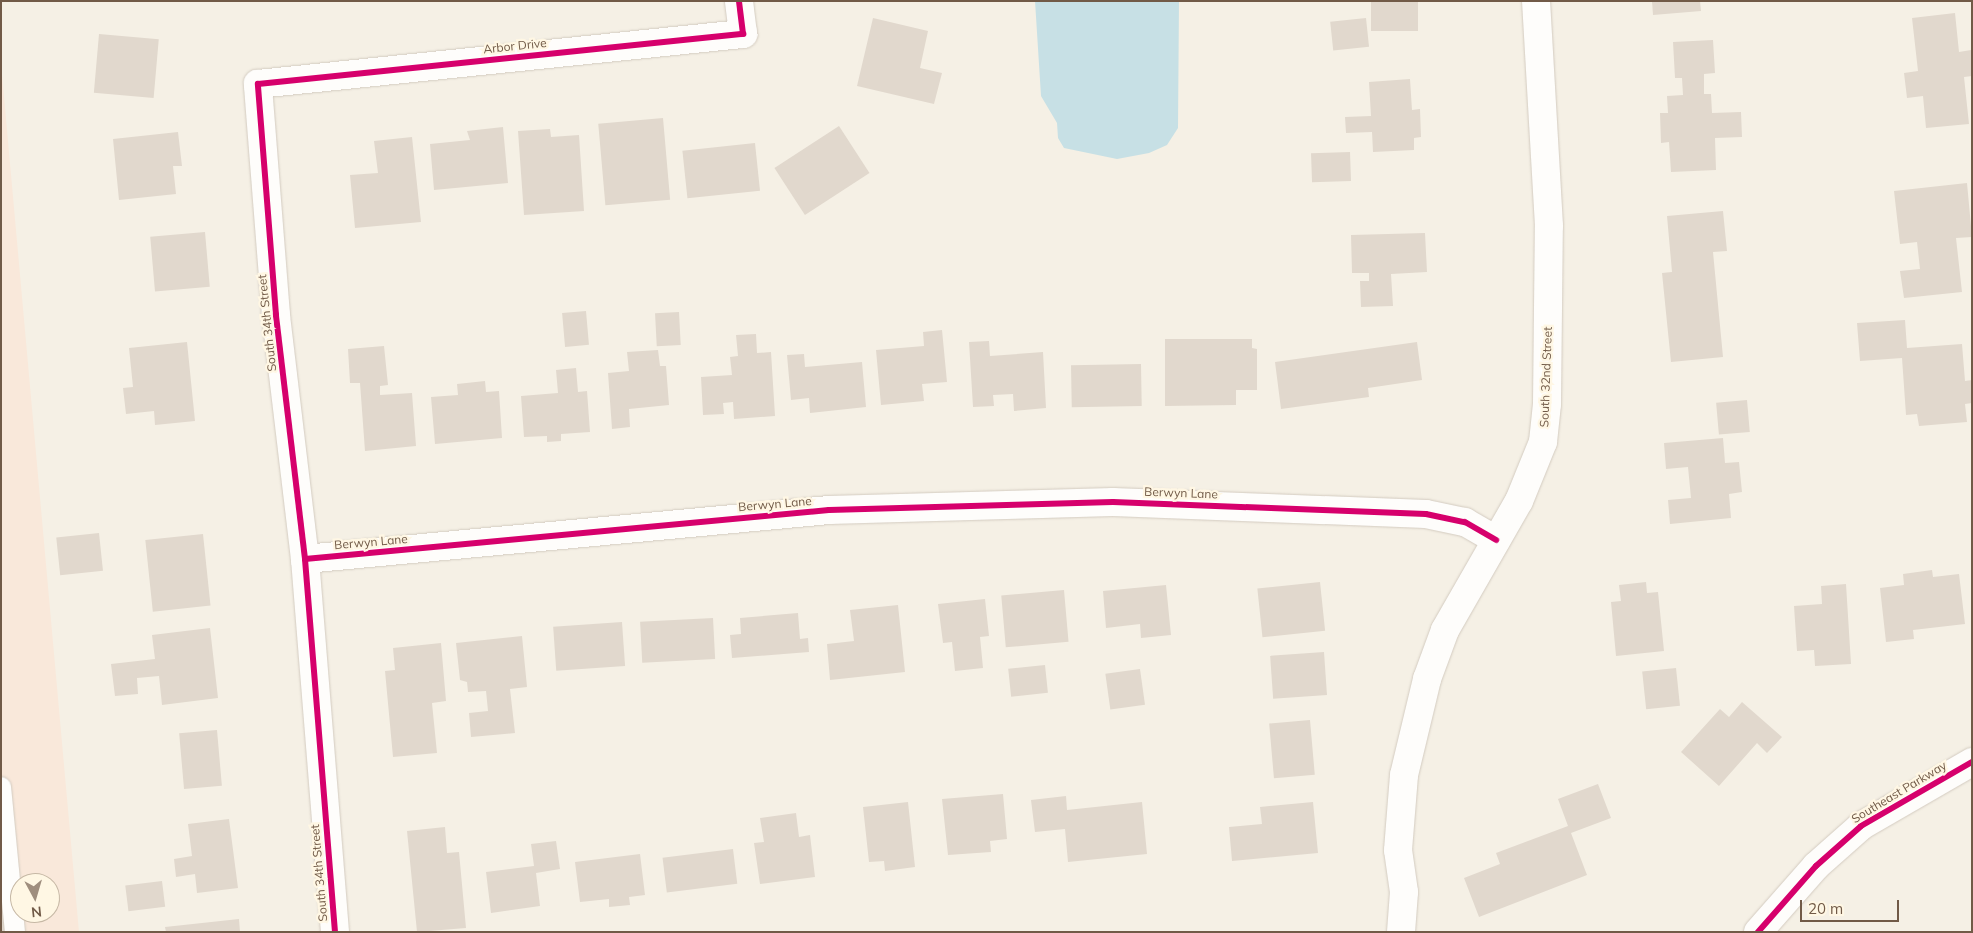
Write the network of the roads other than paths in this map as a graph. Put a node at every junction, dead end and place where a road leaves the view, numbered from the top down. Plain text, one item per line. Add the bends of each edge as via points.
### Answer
1 (739, 1) edge
2 (1536, 1) edge
3 (258, 84) joint
4 (1496, 540) junction
5 (304, 559) junction
6 (1972, 762) edge
7 (1, 787) edge
8 (15, 932) edge
9 (336, 932) edge
10 (1401, 932) edge
11 (1758, 932) edge

1 - 3 street, Arbor Drive via 743,34
2 - 4 street, South 32nd Street via 1549,226 1547,404 1543,442 1519,501
3 - 5 street, South 34th Street via 276,315
4 - 5 street, Berwyn Lane via 1465,522 1426,514 1113,502 829,510
4 - 10 street, South 32nd Street via 1445,630 1411,734 1398,850 1404,892
5 - 9 street, South 34th Street
6 - 11 street, Southeast Parkway via 1861,826 1816,866
7 - 8 lane

